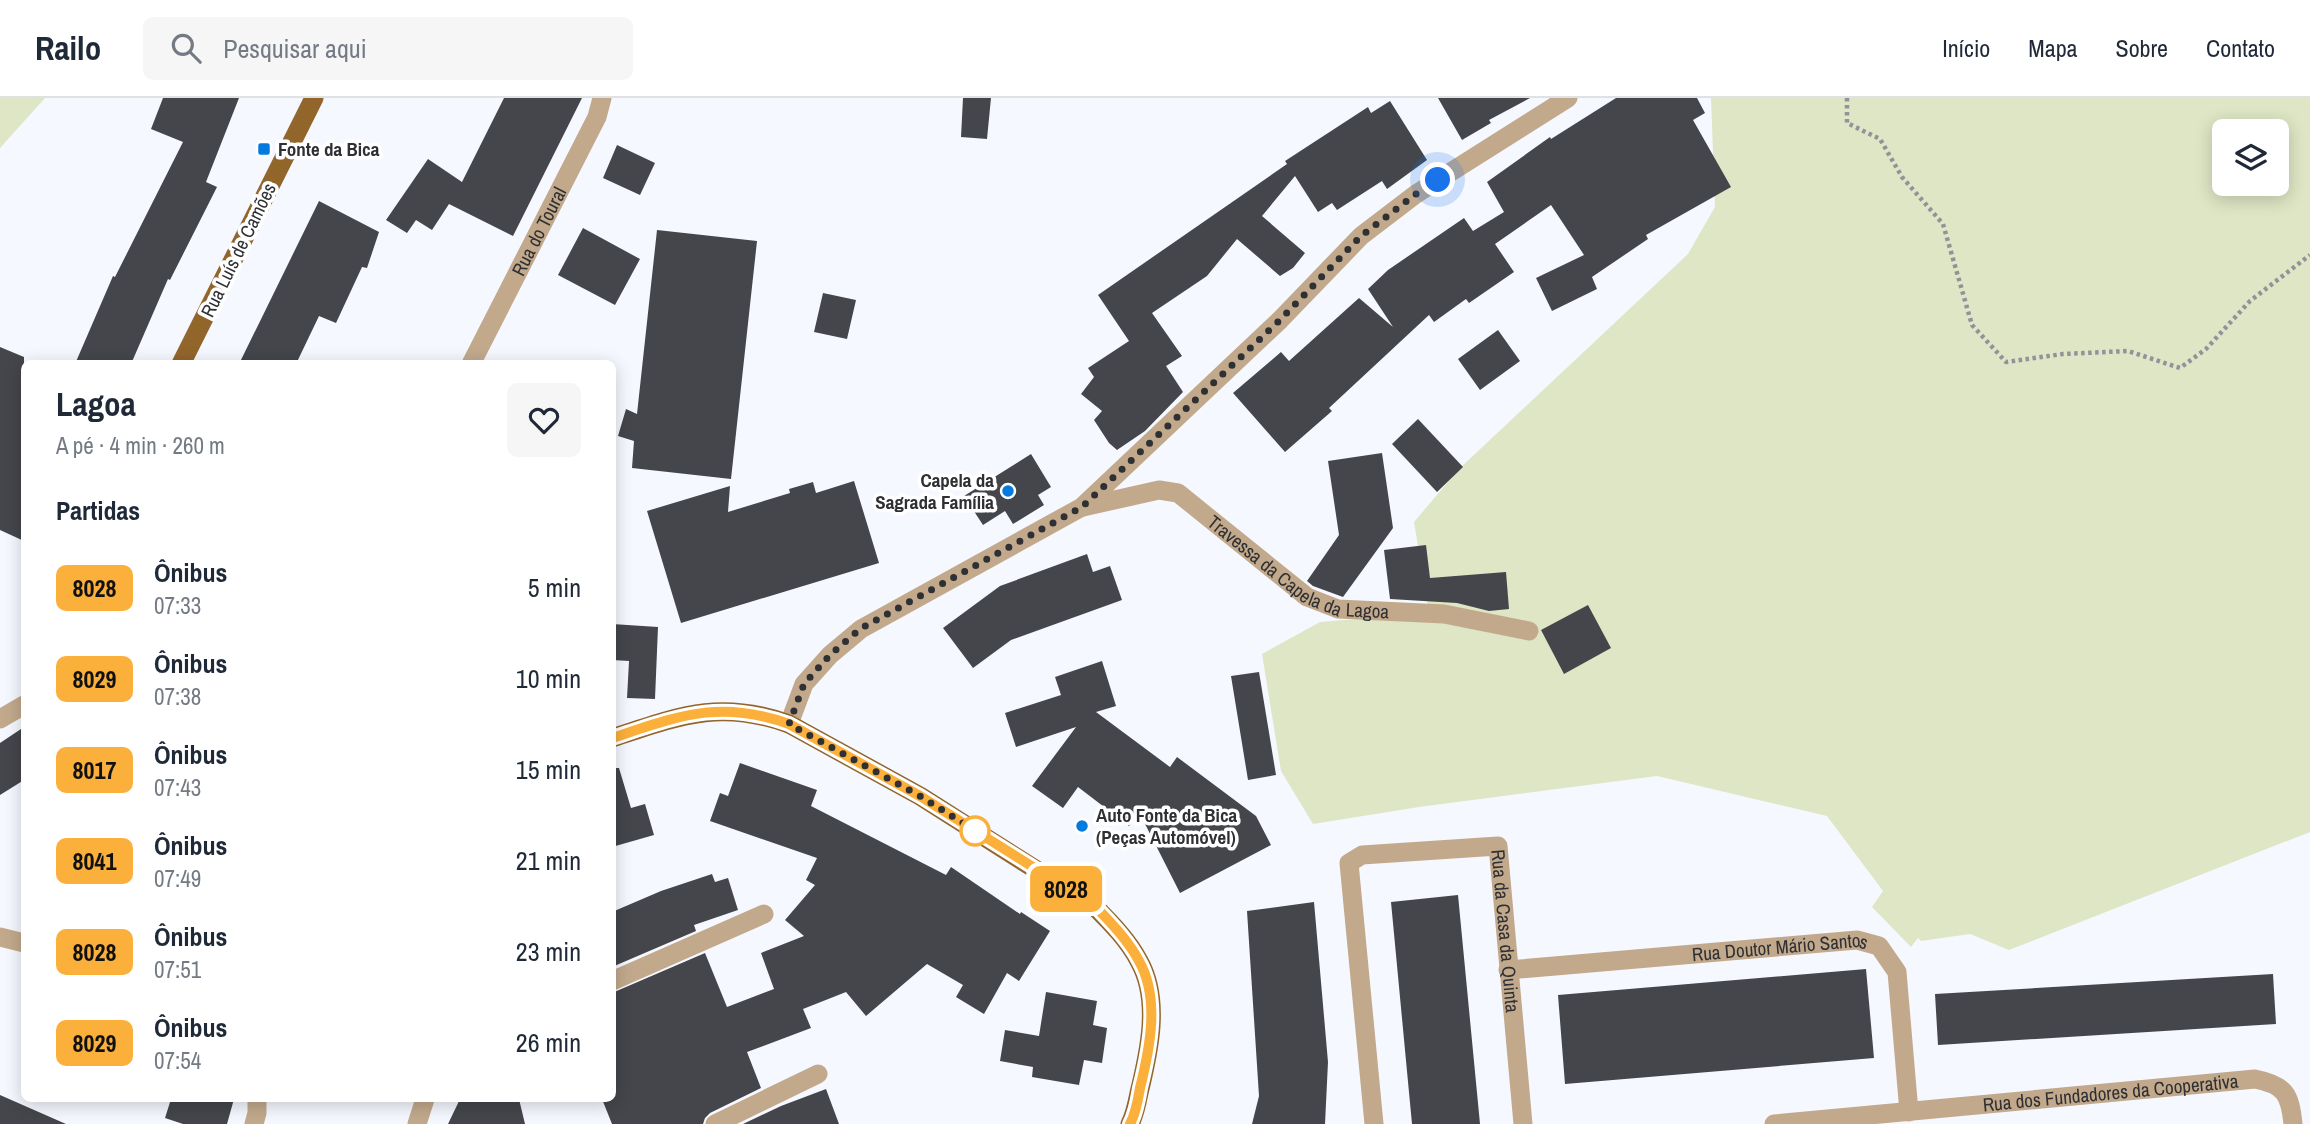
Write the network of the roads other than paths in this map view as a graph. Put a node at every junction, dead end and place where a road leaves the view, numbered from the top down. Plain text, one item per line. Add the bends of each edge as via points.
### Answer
1 (314, 98) edge
2 (602, 98) edge
3 (1568, 98) edge
4 (183, 360) edge
5 (473, 360) edge
6 (1082, 507) junction
7 (1529, 631) dead end
8 (21, 707) edge
9 (0, 719) edge
10 (789, 724) junction
11 (616, 736) edge
12 (764, 914) dead end
13 (0, 937) edge
14 (21, 942) edge
15 (1508, 970) junction
16 (616, 979) edge
17 (818, 1074) dead end
18 (257, 1102) edge
19 (424, 1102) edge
20 (1909, 1112) junction
21 (254, 1124) edge
22 (417, 1124) edge
23 (715, 1124) edge
24 (1130, 1124) edge
25 (1374, 1124) edge
26 (1523, 1124) edge
27 (1774, 1124) edge
28 (2293, 1124) edge

1 - 4 main road, Rua Luís de Camões
2 - 5 street, Rua do Toural via 597,117
3 - 6 street via 1416,194 1361,236 1280,320
6 - 7 street, Travessa da Capela da Lagoa via 1159,490 1178,493 1307,597 1338,609 1444,614
6 - 10 street via 860,629 804,684
8 - 9 street
10 - 11 main road via 713,710
10 - 24 main road via 920,796 1095,906 1119,931 1141,963 1151,1014 1147,1060
12 - 16 street
13 - 14 street
15 - 20 street, Rua Doutor Mário Santos via 1857,940 1879,946 1897,972
15 - 25 street, Rua da Casa da Quinta via 1498,846 1362,855 1349,863
15 - 26 street, Rua da Casa da Quinta
17 - 23 street
18 - 21 street
19 - 22 street
20 - 27 street, Rua dos Fundadores da Cooperativa
20 - 28 street, Rua dos Fundadores da Cooperativa via 2255,1079 2276,1084 2291,1101

